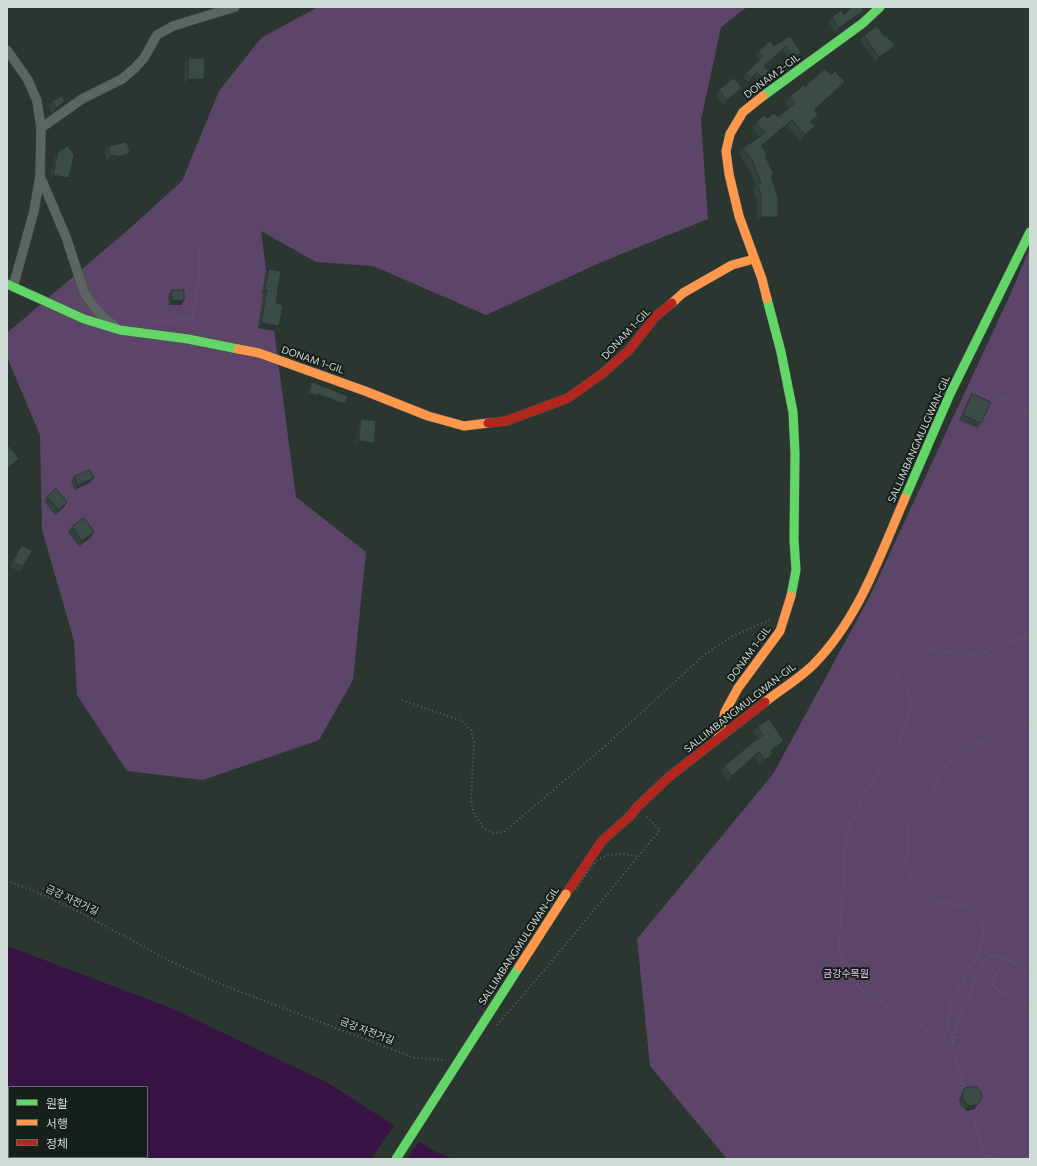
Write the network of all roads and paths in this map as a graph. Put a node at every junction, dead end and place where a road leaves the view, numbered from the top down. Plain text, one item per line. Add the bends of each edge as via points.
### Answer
1 (235, 7) edge
2 (880, 7) edge
3 (7, 50) edge
4 (41, 128) junction
5 (40, 176) junction
6 (200, 209) dead end
7 (1030, 232) edge
8 (754, 259) junction
9 (10, 286) edge
10 (192, 318) dead end
11 (120, 330) junction
12 (990, 391) dead end
13 (1030, 414) edge
14 (786, 613) junction
15 (1030, 633) edge
16 (402, 700) dead end
17 (1030, 722) edge
18 (718, 738) junction
19 (641, 810) dead end
20 (7, 881) edge
21 (1009, 960) junction
22 (1030, 976) edge
23 (1030, 1010) edge
24 (493, 1030) dead end
25 (953, 1044) junction
26 (449, 1060) dead end
27 (964, 1092) edge
28 (971, 1110) edge
29 (1030, 1155) edge
30 (396, 1159) edge
31 (999, 1159) edge
32 (1022, 1159) edge

1 - 4 street via 173,26 157,35 144,58 122,79 82,99
2 - 8 street, DONAM 2-GIL via 863,23 757,100 743,112 730,134 726,151 729,174 739,216
3 - 4 street via 28,80 37,101
4 - 5 street
5 - 9 street via 34,211
5 - 11 street via 66,237 84,292 104,318
6 - 10 path via 199,278
7 - 18 street, SALLIMBANGMULGWAN-GIL via 950,394 864,592 841,631 812,666
8 - 11 street, DONAM 1-GIL via 732,266 683,293 656,316 629,350 568,398 506,421 464,426 428,416 259,353 188,339
8 - 14 street, DONAM 1-GIL via 762,279 781,352 793,412 796,570
9 - 11 street, DONAM 1-GIL via 84,319
12 - 13 path
14 - 16 path via 733,636 704,655 604,747 504,832 494,833 483,827 470,802 474,742 471,730 462,721
14 - 18 street, DONAM 1-GIL via 780,631 738,688 725,712
15 - 25 path via 1008,644 974,655 926,649 896,676 907,689 912,704 898,743 869,787 851,823 846,842 839,950 845,973 861,989
17 - 25 path via 970,747 940,770 936,788 908,829 909,846 905,863 918,892 932,901 965,906 980,917 984,932 973,964 951,1005 948,1025
18 - 30 street, SALLIMBANGMULGWAN-GIL, bridge via 670,776 602,840
19 - 24 path via 660,830
20 - 26 path, 금강 자전거길 via 72,908 172,962 225,986 415,1058
21 - 22 path
21 - 23 path via 994,976 992,984 999,991 1012,994
21 - 25 path via 993,954 985,960 955,1027
25 - 27 path
28 - 31 path via 988,1158
29 - 32 path

